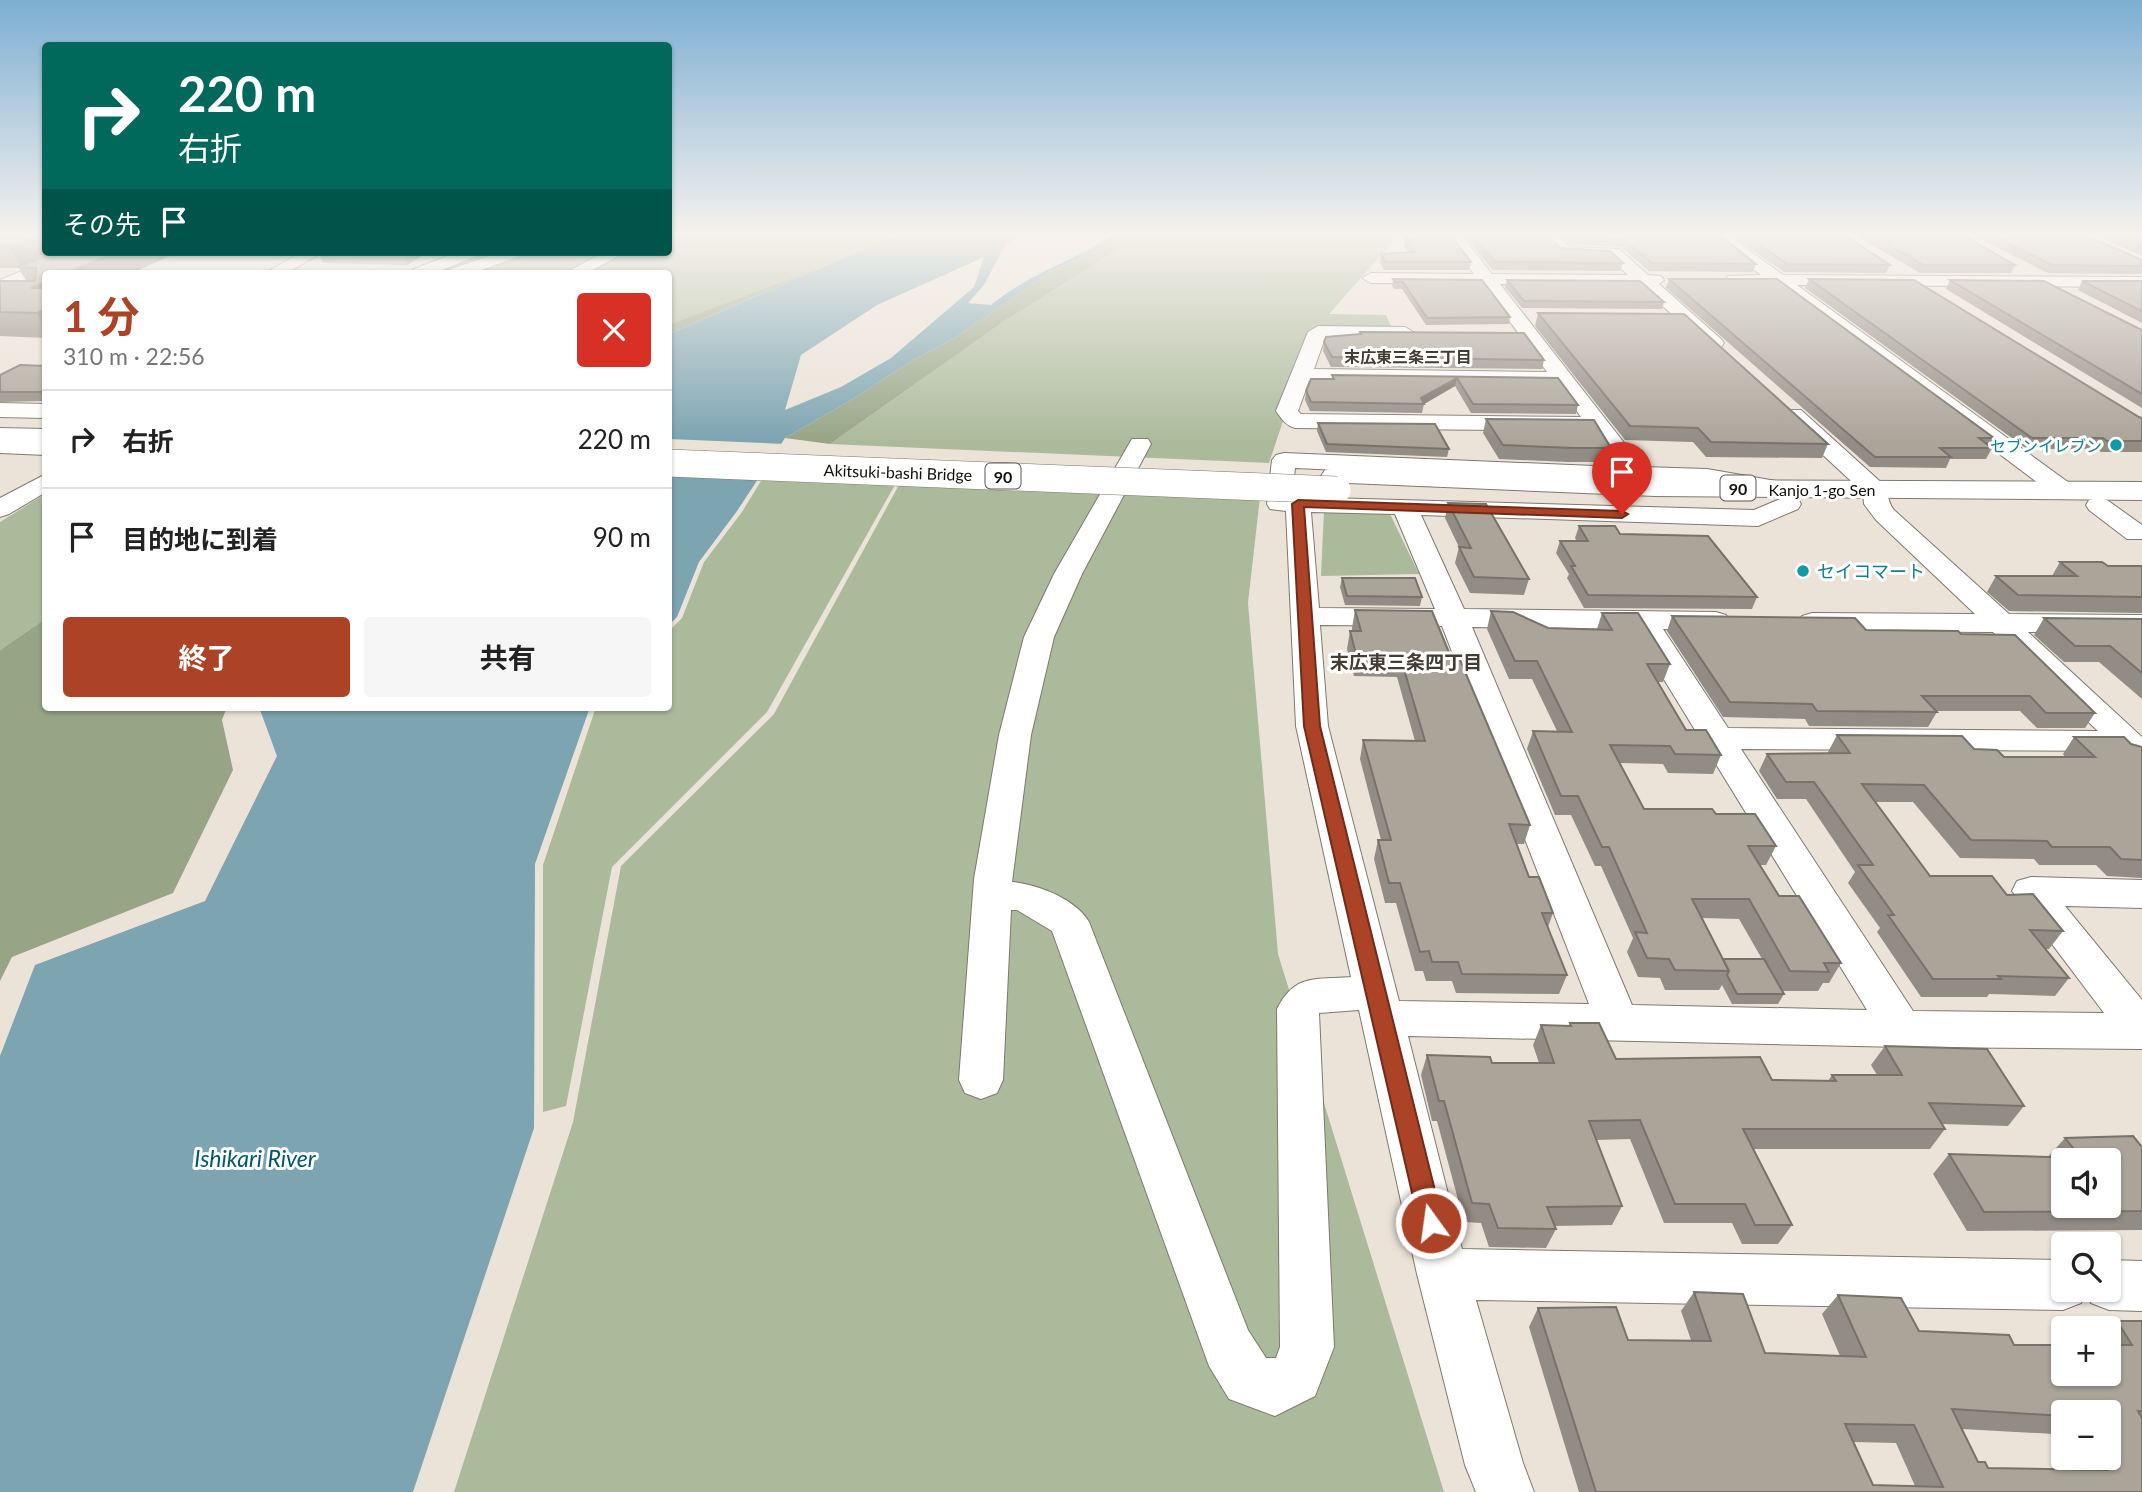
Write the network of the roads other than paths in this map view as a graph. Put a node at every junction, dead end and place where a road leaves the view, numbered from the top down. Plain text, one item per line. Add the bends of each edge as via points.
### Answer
1 (1505, 303) edge
2 (1670, 303) edge
3 (1810, 303) edge
4 (1516, 317) junction
5 (1542, 317) edge
6 (1660, 318) edge
7 (1687, 318) junction
8 (1423, 333) edge
9 (1502, 333) edge
10 (1528, 333) junction
11 (1726, 354) edge
12 (1301, 375) junction
13 (1565, 378) junction
14 (1776, 399) edge
15 (0, 410) edge
16 (42, 411) edge
17 (0, 422) edge
18 (42, 423) edge
19 (1598, 424) junction
20 (0, 436) edge
21 (42, 437) edge
22 (1140, 444) dead end
23 (0, 446) edge
24 (42, 448) edge
25 (672, 449) edge
26 (672, 463) edge
27 (1635, 473) junction
28 (42, 483) edge
29 (1336, 483) junction
30 (2063, 490) junction
31 (2142, 491) edge
32 (1784, 496) junction
33 (1875, 497) junction
34 (1298, 504) junction
35 (1405, 508) junction
36 (0, 509) edge
37 (2139, 519) edge
38 (1305, 616) junction
39 (1454, 619) junction
40 (1643, 621) junction
41 (1739, 621) edge
42 (1780, 621) edge
43 (2000, 622) junction
44 (2142, 624) edge
45 (1715, 738) junction
46 (2135, 748) edge
47 (992, 894) junction
48 (2142, 894) edge
49 (1377, 1005) junction
50 (1617, 1021) junction
51 (1902, 1030) junction
52 (2142, 1031) edge
53 (981, 1080) dead end
54 (1443, 1275) junction
55 (2051, 1285) edge
56 (2121, 1286) edge
57 (2142, 1286) edge
58 (1505, 1492) edge

1 - 4 street
2 - 7 street
3 - 30 street
4 - 5 street
4 - 10 street
6 - 7 street
7 - 11 street
8 - 12 street via 1318,332
9 - 10 street
10 - 13 street
12 - 13 street
12 - 19 street via 1287,411 1295,421
13 - 19 street
14 - 33 street
15 - 16 street
17 - 18 main road
19 - 27 street
20 - 21 main road
22 - 47 street via 1068,574 1039,637 1015,735
23 - 24 street
25 - 29 main road, Akitsuki-bashi Bridge / 90
26 - 29 main road, Akitsuki-bashi Bridge / 90, bridge
27 - 32 street via 1707,476
27 - 34 street via 1283,460 1279,503
28 - 36 street
29 - 32 main road, Kanjo 1-go Sen / 90 via 1575,500
30 - 31 main road, Kanjo 1-go Sen / 90
30 - 33 main road, Kanjo 1-go Sen / 90
32 - 33 main road, Kanjo 1-go Sen / 90
32 - 35 street via 1758,518
33 - 37 main road, Kanjo 1-go Sen / 90 via 2098,505
33 - 43 street
34 - 35 street
34 - 38 street
35 - 39 street
38 - 39 street
38 - 49 street via 1312,726
39 - 40 street
39 - 50 street
40 - 41 street
40 - 45 street
42 - 43 street
43 - 44 street
43 - 46 street
45 - 46 street
45 - 51 street
47 - 49 street via 1025,897 1069,922 1228,1347 1248,1380 1275,1388 1296,1377 1307,1347 1298,1009 1308,997
47 - 53 street
48 - 52 street via 2031,891
49 - 50 street
49 - 54 street
50 - 51 street
51 - 52 street
54 - 55 street
54 - 58 street
56 - 57 street

